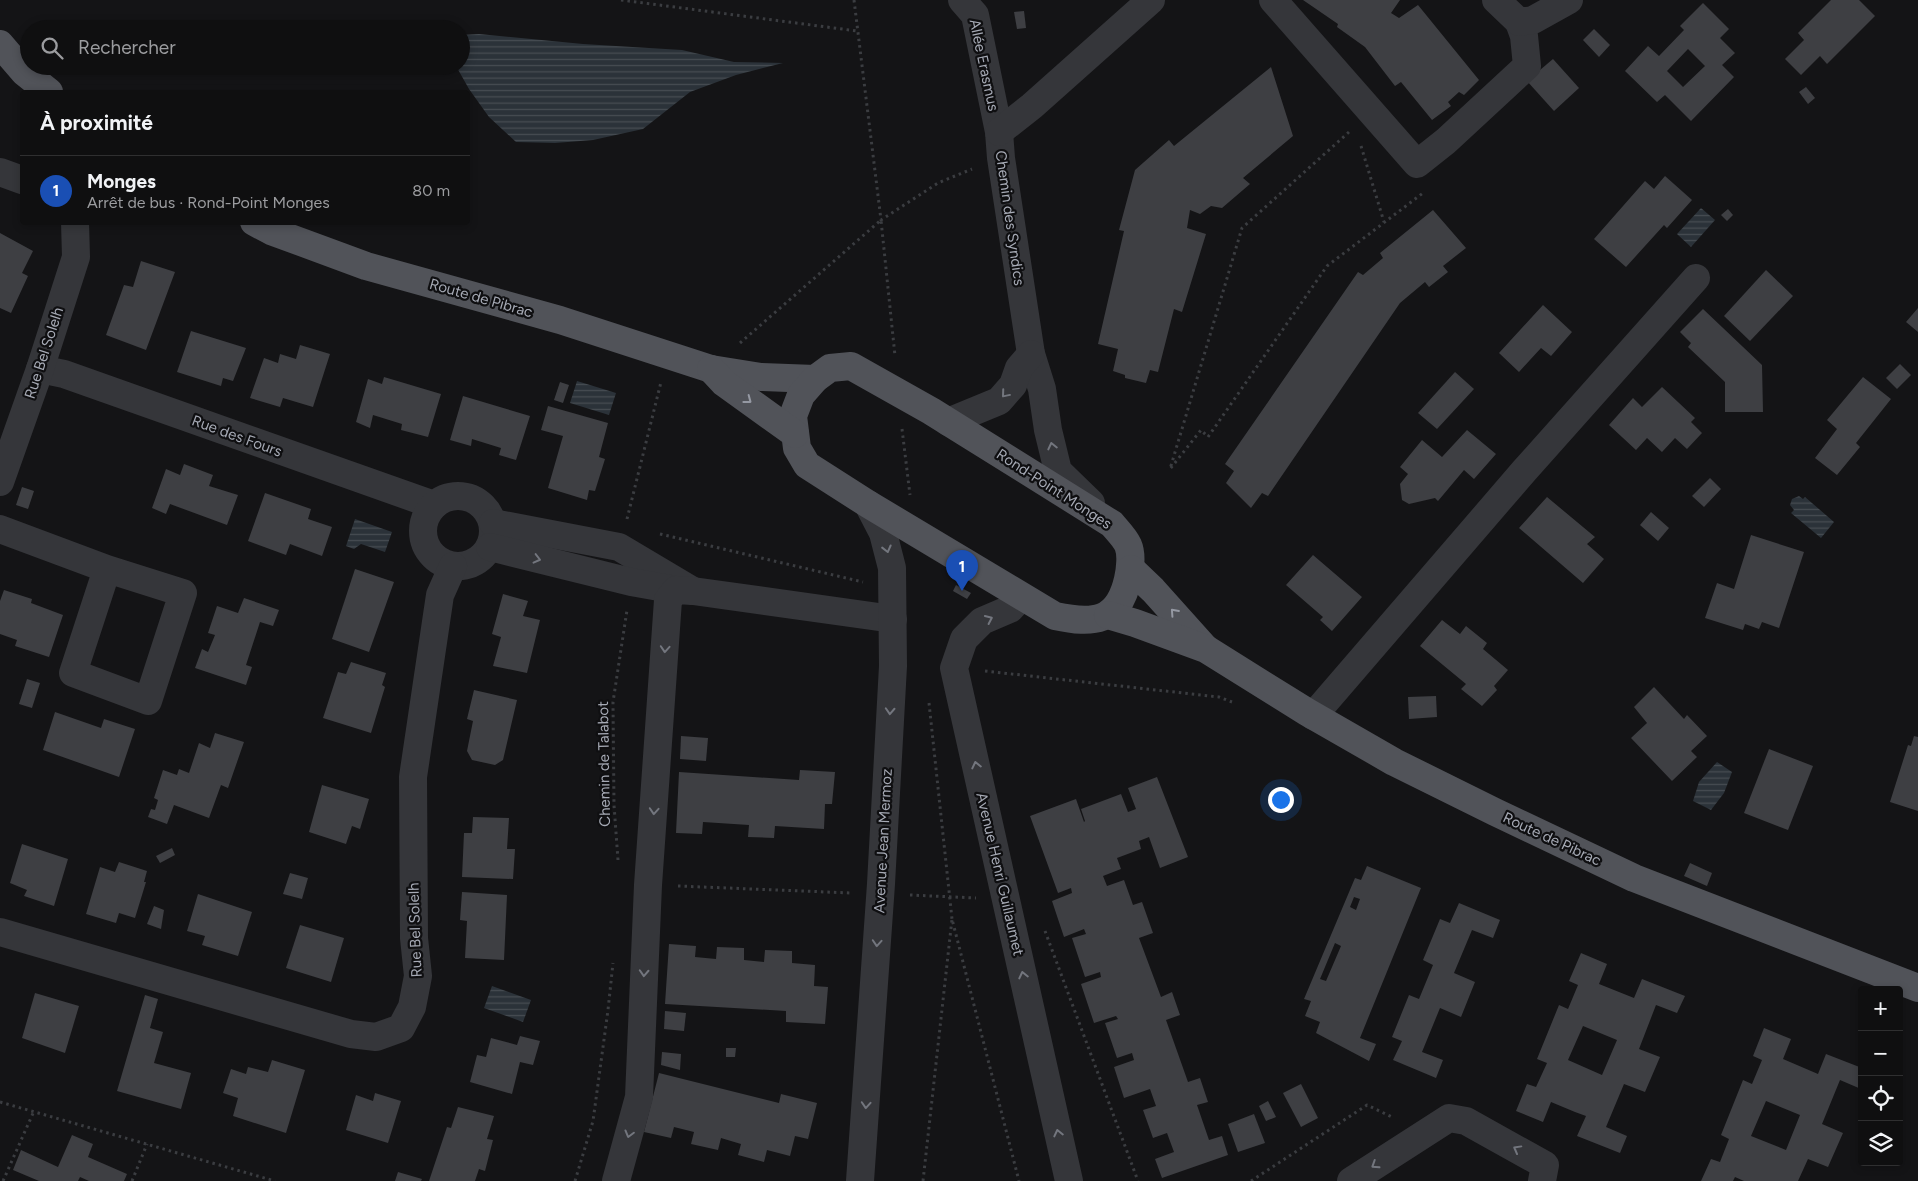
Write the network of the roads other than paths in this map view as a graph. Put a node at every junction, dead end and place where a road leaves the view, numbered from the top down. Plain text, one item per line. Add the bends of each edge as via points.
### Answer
1 (962, 0) edge
2 (1151, 0) edge
3 (1273, 0) edge
4 (1496, 0) edge
5 (1569, 0) edge
6 (1519, 22) junction
7 (0, 44) edge
8 (20, 67) edge
9 (28, 75) edge
10 (46, 90) edge
11 (1000, 145) junction
12 (0, 172) edge
13 (20, 179) edge
14 (75, 225) edge
15 (260, 225) edge
16 (1696, 278) dead end
17 (1031, 354) junction
18 (40, 368) junction
19 (711, 369) junction
20 (815, 379) junction
21 (948, 422) junction
22 (795, 434) junction
23 (0, 482) edge
24 (868, 504) junction
25 (434, 505) junction
26 (1112, 524) junction
27 (0, 529) edge
28 (491, 535) junction
29 (453, 566) junction
30 (107, 569) junction
31 (1130, 569) junction
32 (679, 594) junction
33 (1021, 597) junction
34 (1108, 615) junction
35 (893, 619) junction
36 (1206, 650) junction
37 (1313, 716) junction
38 (0, 932) edge
39 (1918, 988) edge
40 (616, 1181) edge
41 (860, 1181) edge
42 (1069, 1181) edge
43 (1350, 1181) edge
44 (1542, 1181) edge

1 - 11 street, Allée Erasmus via 975,15
2 - 11 street, Chemin des Syndics via 1032,106
3 - 6 street via 1363,119 1417,164 1528,66
4 - 6 street
5 - 6 street via 1533,20
7 - 8 main road
9 - 10 main road
11 - 17 street, Chemin des Syndics
12 - 13 street
14 - 18 street, Rue Bel Solelh via 76,257
15 - 19 main road, Route de Pibrac via 366,266 560,320
16 - 37 street
17 -> 21 street via 1019,368 1013,385 999,401
26 -> 17 street, Chemin des Syndics via 1058,471 1042,389
18 - 23 street, Rue Bel Solelh
18 - 25 street, Rue des Fours
19 - 20 main road, Route de Pibrac via 761,377
19 -> 22 main road, Route de Pibrac via 724,383
20 - 21 main road, Rond-Point Monges via 830,368 851,366
20 - 22 main road, Rond-Point Monges via 801,395 793,416
21 - 26 main road, Rond-Point Monges
22 - 24 main road, Rond-Point Monges via 797,448 807,465
24 - 33 main road, Rond-Point Monges
24 -> 35 street, Avenue Jean Mermoz via 883,533 892,568
25 - 28 street via 456,495 469,497 488,512
25 - 29 street via 426,516 424,542 441,562
26 - 31 main road, Rond-Point Monges via 1129,546
27 - 30 street
28 - 29 street via 482,556 464,566
28 -> 32 street via 631,582
28 - 32 street via 619,547
29 - 38 street, Rue Bel Solelh via 440,594 413,777 414,938 418,976 412,1007 401,1028 376,1037 351,1034
30 - 30 street via 183,593 148,702 73,672
31 - 34 main road, Rond-Point Monges via 1125,594
36 -> 31 main road, Route de Pibrac
32 - 35 street
32 -> 40 street via 648,885 638,1097
33 - 34 main road, Rond-Point Monges via 1055,616 1078,621
42 -> 33 street, Avenue Henri Guillaumet via 954,668 964,640 982,621 1010,609
34 - 36 main road, Route de Pibrac
35 -> 41 street, Avenue Jean Mermoz via 880,894
36 - 37 main road, Route de Pibrac
37 - 39 main road, Route de Pibrac via 1394,762 1634,878
44 -> 43 street via 1545,1165 1466,1121 1450,1118

